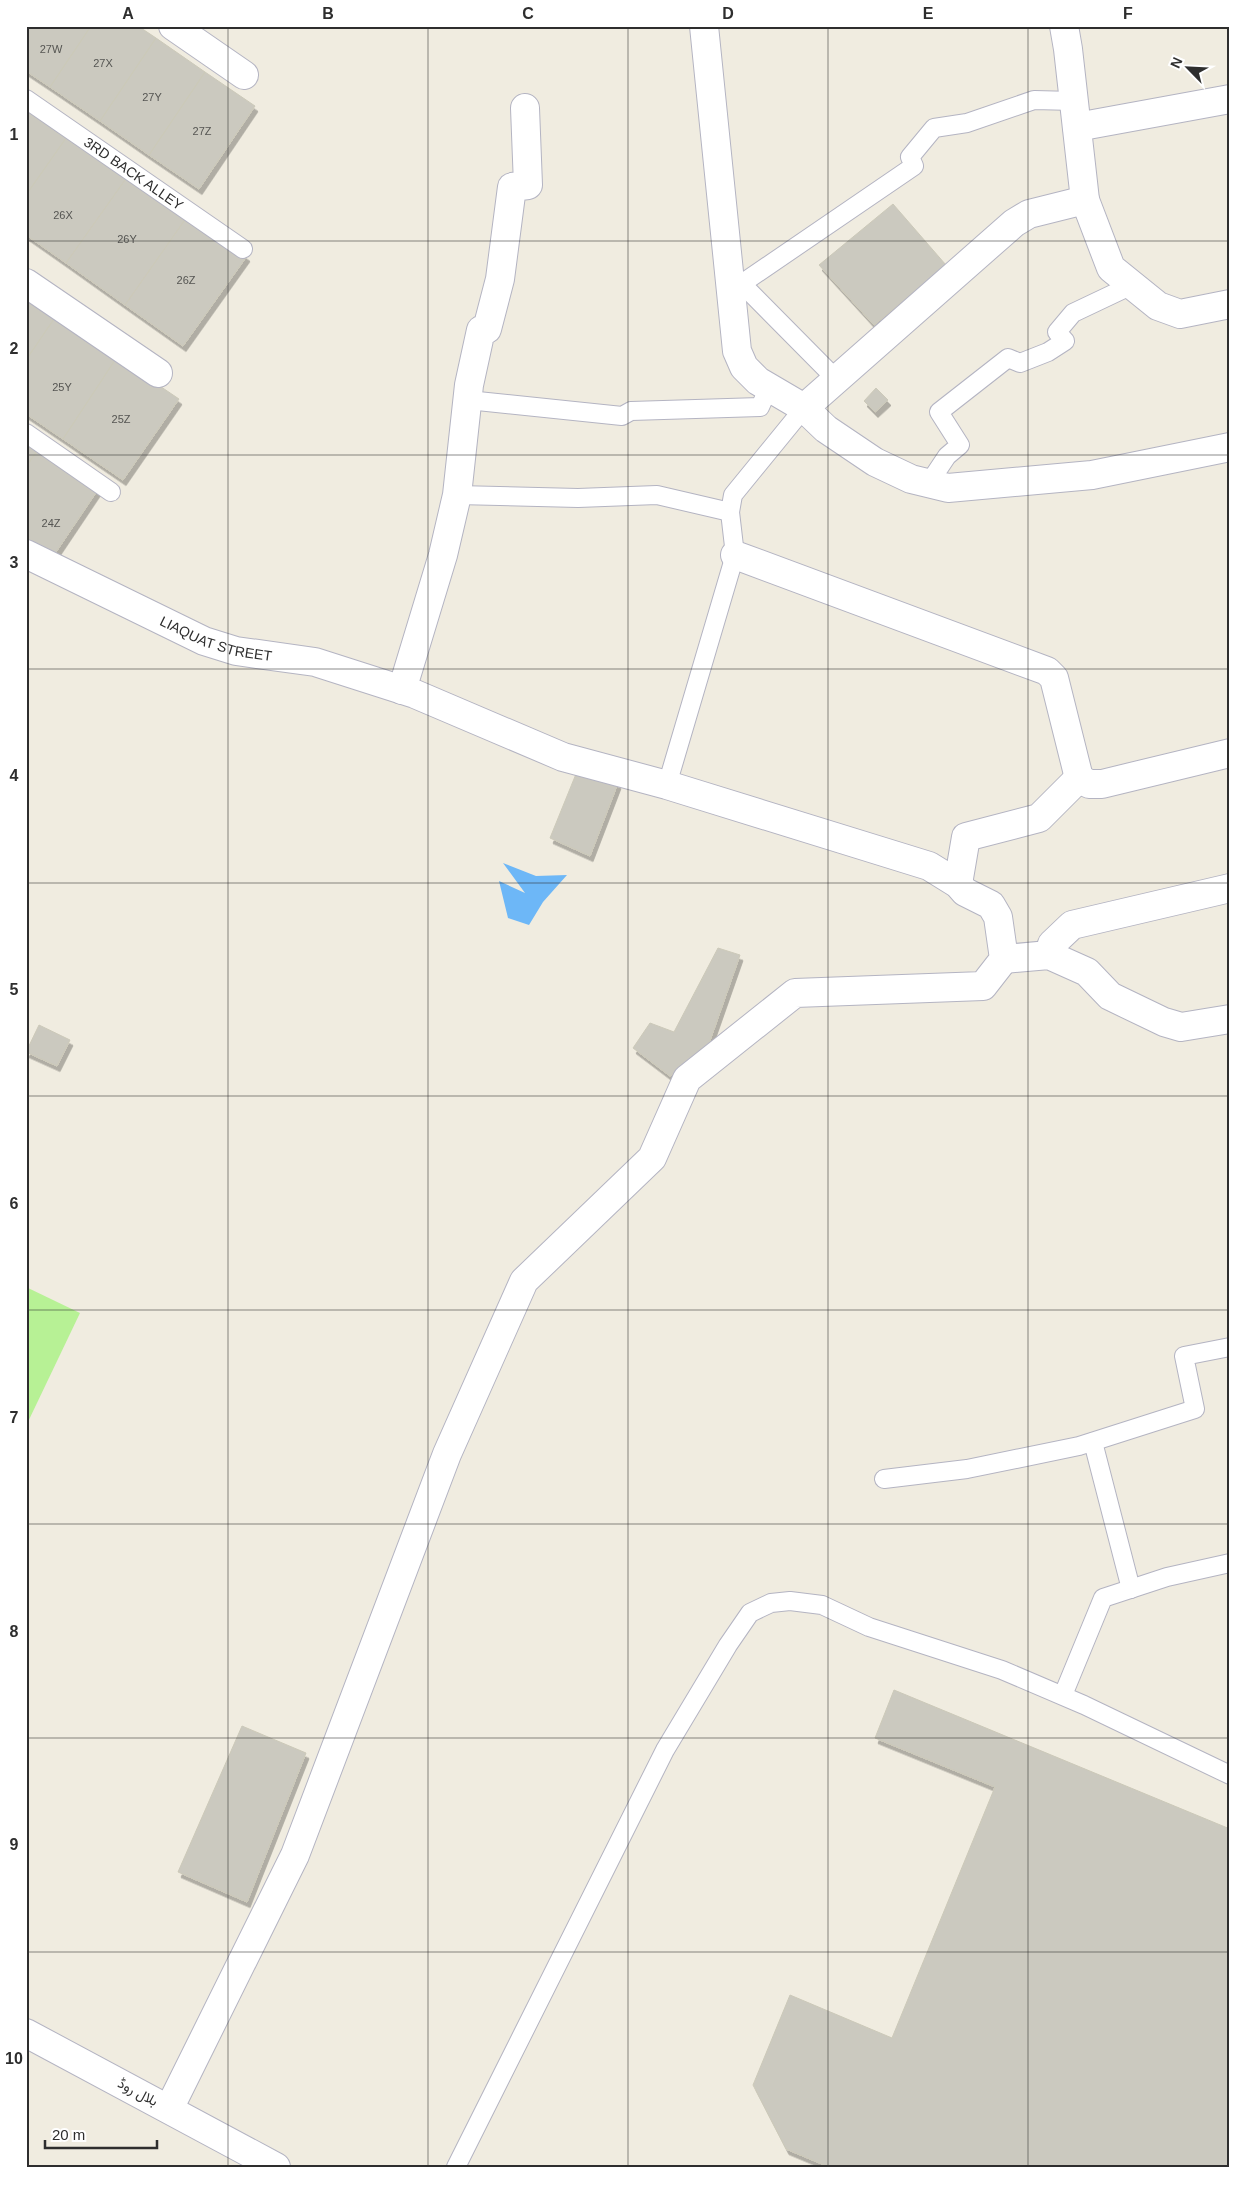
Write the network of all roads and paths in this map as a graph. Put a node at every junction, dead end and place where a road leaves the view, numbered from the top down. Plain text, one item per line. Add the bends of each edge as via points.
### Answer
1 (173, 26) edge
2 (704, 26) edge
3 (1064, 26) edge
4 (244, 75) dead end
5 (26, 98) edge
6 (1230, 99) edge
7 (525, 108) dead end
8 (1076, 114) junction
9 (1085, 200) junction
10 (243, 248) dead end
11 (26, 283) edge
12 (1132, 285) junction
13 (736, 287) junction
14 (1230, 304) edge
15 (158, 374) dead end
16 (836, 379) junction
17 (769, 387) junction
18 (468, 400) junction
19 (804, 408) junction
20 (26, 433) edge
21 (1230, 448) edge
22 (929, 483) junction
23 (111, 492) dead end
24 (457, 495) junction
25 (730, 512) junction
26 (26, 554) edge
27 (735, 555) junction
28 (408, 692) junction
29 (1230, 753) edge
30 (1079, 778) junction
31 (667, 785) junction
32 (958, 884) junction
33 (1230, 888) edge
34 (1048, 955) junction
35 (1004, 959) junction
36 (1230, 1019) edge
37 (1230, 1347) edge
38 (1093, 1442) junction
39 (884, 1479) dead end
40 (1230, 1563) edge
41 (1131, 1589) junction
42 (1063, 1695) junction
43 (1230, 1775) edge
44 (31, 2044) edge
45 (168, 2109) junction
46 (244, 2159) edge
47 (276, 2167) edge
48 (456, 2167) edge

1 - 4 street
2 - 13 street
3 - 8 street
5 - 10 lane, 3RD BACK ALLEY
6 - 8 street
7 - 18 street via 528,185 512,187 500,279 487,329 481,330
8 - 9 street
8 - 13 lane via 1034,100 967,123 934,128 910,157 914,166
9 - 12 street via 1111,268
9 - 16 street via 1029,214 1014,223
11 - 15 street
12 - 14 street via 1158,306 1180,314
12 - 22 lane via 1073,312 1057,332 1065,341 1020,363 1008,358 938,412 960,445 947,456
13 - 16 lane
13 - 17 street via 737,351 744,367
16 - 19 street
17 - 18 lane via 760,407 631,411 622,416
17 - 19 street
18 - 24 street
19 - 22 street via 826,429 875,462
19 - 25 lane via 733,495
20 - 23 lane
21 - 22 street via 1092,474 948,488
24 - 25 lane via 578,498 657,495
24 - 28 street
25 - 27 lane
26 - 28 street, LIAQUAT STREET via 204,641 236,651 315,662
27 - 30 street via 1047,671 1054,678
27 - 31 lane
28 - 31 street, LIAQUAT STREET via 563,757
29 - 30 street via 1102,784 1088,784
30 - 32 street via 1039,818 966,837
31 - 32 street, LIAQUAT STREET via 929,866
32 - 35 street, LIAQUAT STREET via 965,892 991,905 998,917
33 - 34 street via 1072,925 1052,944
34 - 35 street
34 - 36 street via 1087,972 1110,996 1164,1022 1181,1027
35 - 45 street via 983,986 795,993 687,1079 652,1158 524,1281 447,1454 295,1855
37 - 38 lane via 1184,1356 1195,1409
38 - 39 lane via 967,1469
38 - 41 lane
40 - 41 lane
41 - 42 lane via 1102,1598
42 - 43 lane
42 - 48 lane via 822,1606 790,1601 771,1603 750,1613 665,1750
44 - 45 street, بلال روڈ
45 - 46 street, بلال روڈ
46 - 47 street, بلال روڈ

